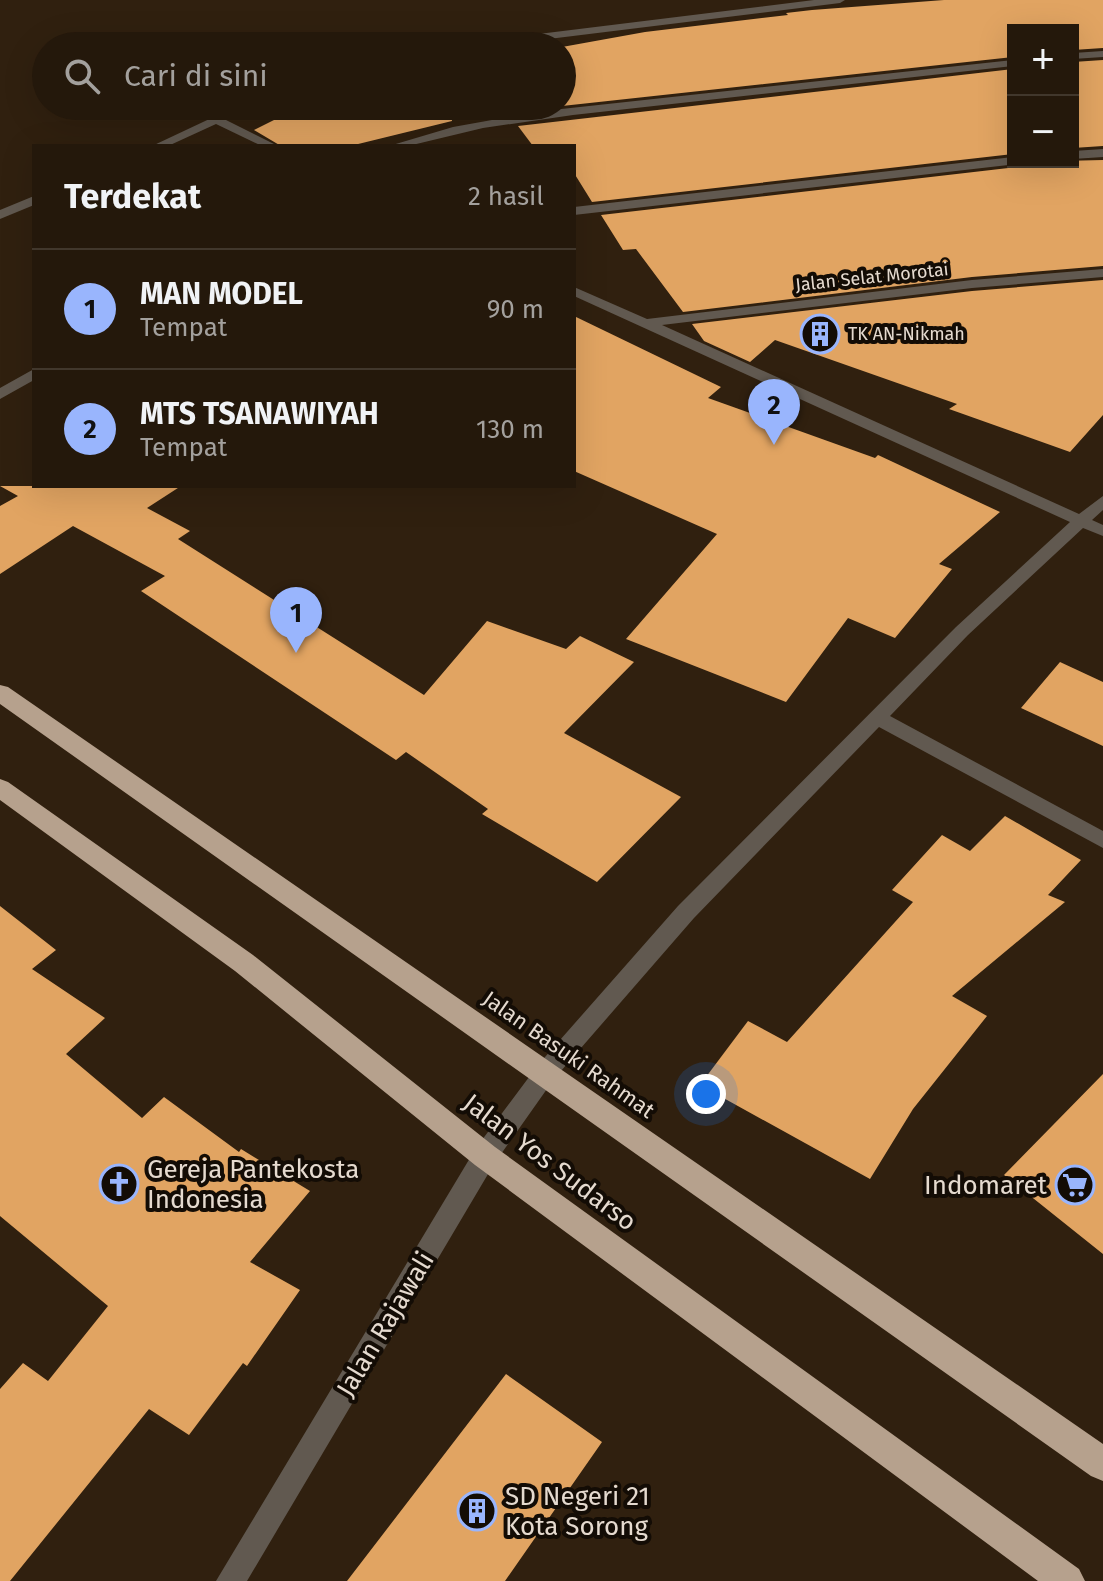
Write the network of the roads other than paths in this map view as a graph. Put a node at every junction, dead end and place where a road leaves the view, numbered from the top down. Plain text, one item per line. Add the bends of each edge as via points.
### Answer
1 (840, 0) edge
2 (576, 32) edge
3 (1103, 54) edge
4 (1079, 56) edge
5 (1007, 64) edge
6 (576, 112) edge
7 (217, 120) joint
8 (516, 120) edge
9 (163, 144) edge
10 (268, 144) edge
11 (402, 144) edge
12 (1103, 153) edge
13 (1079, 155) edge
14 (1007, 162) edge
15 (32, 201) edge
16 (576, 211) edge
17 (0, 215) edge
18 (1103, 273) edge
19 (576, 292) edge
20 (646, 323) junction
21 (32, 375) edge
22 (0, 394) edge
23 (1103, 501) edge
24 (1081, 522) junction
25 (1103, 531) edge
26 (0, 693) edge
27 (877, 717) junction
28 (0, 788) edge
29 (1103, 840) edge
30 (546, 1072) junction
31 (485, 1156) junction
32 (1103, 1464) edge
33 (231, 1581) edge
34 (1067, 1581) edge

1 - 2 street
3 - 4 street
5 - 6 street
7 - 9 street
7 - 10 street
8 - 11 street
12 - 13 street
14 - 16 street
15 - 17 street
18 - 20 street, Jalan Selat Morotai
19 - 20 street
20 - 24 street
21 - 22 street
23 - 24 street, Jalan Rajawali
24 - 25 street
24 - 27 street, Jalan Rajawali
26 - 30 highway, Jalan Basuki Rahmat
27 - 29 street
27 - 30 street, Jalan Rajawali via 686,912
28 - 31 highway, Jalan Yos Sudarso via 244,963
30 - 31 street, Jalan Rajawali
30 - 32 highway, Jalan Basuki Rahmat
31 - 33 street, Jalan Rajawali
31 - 34 highway, Jalan Yos Sudarso

